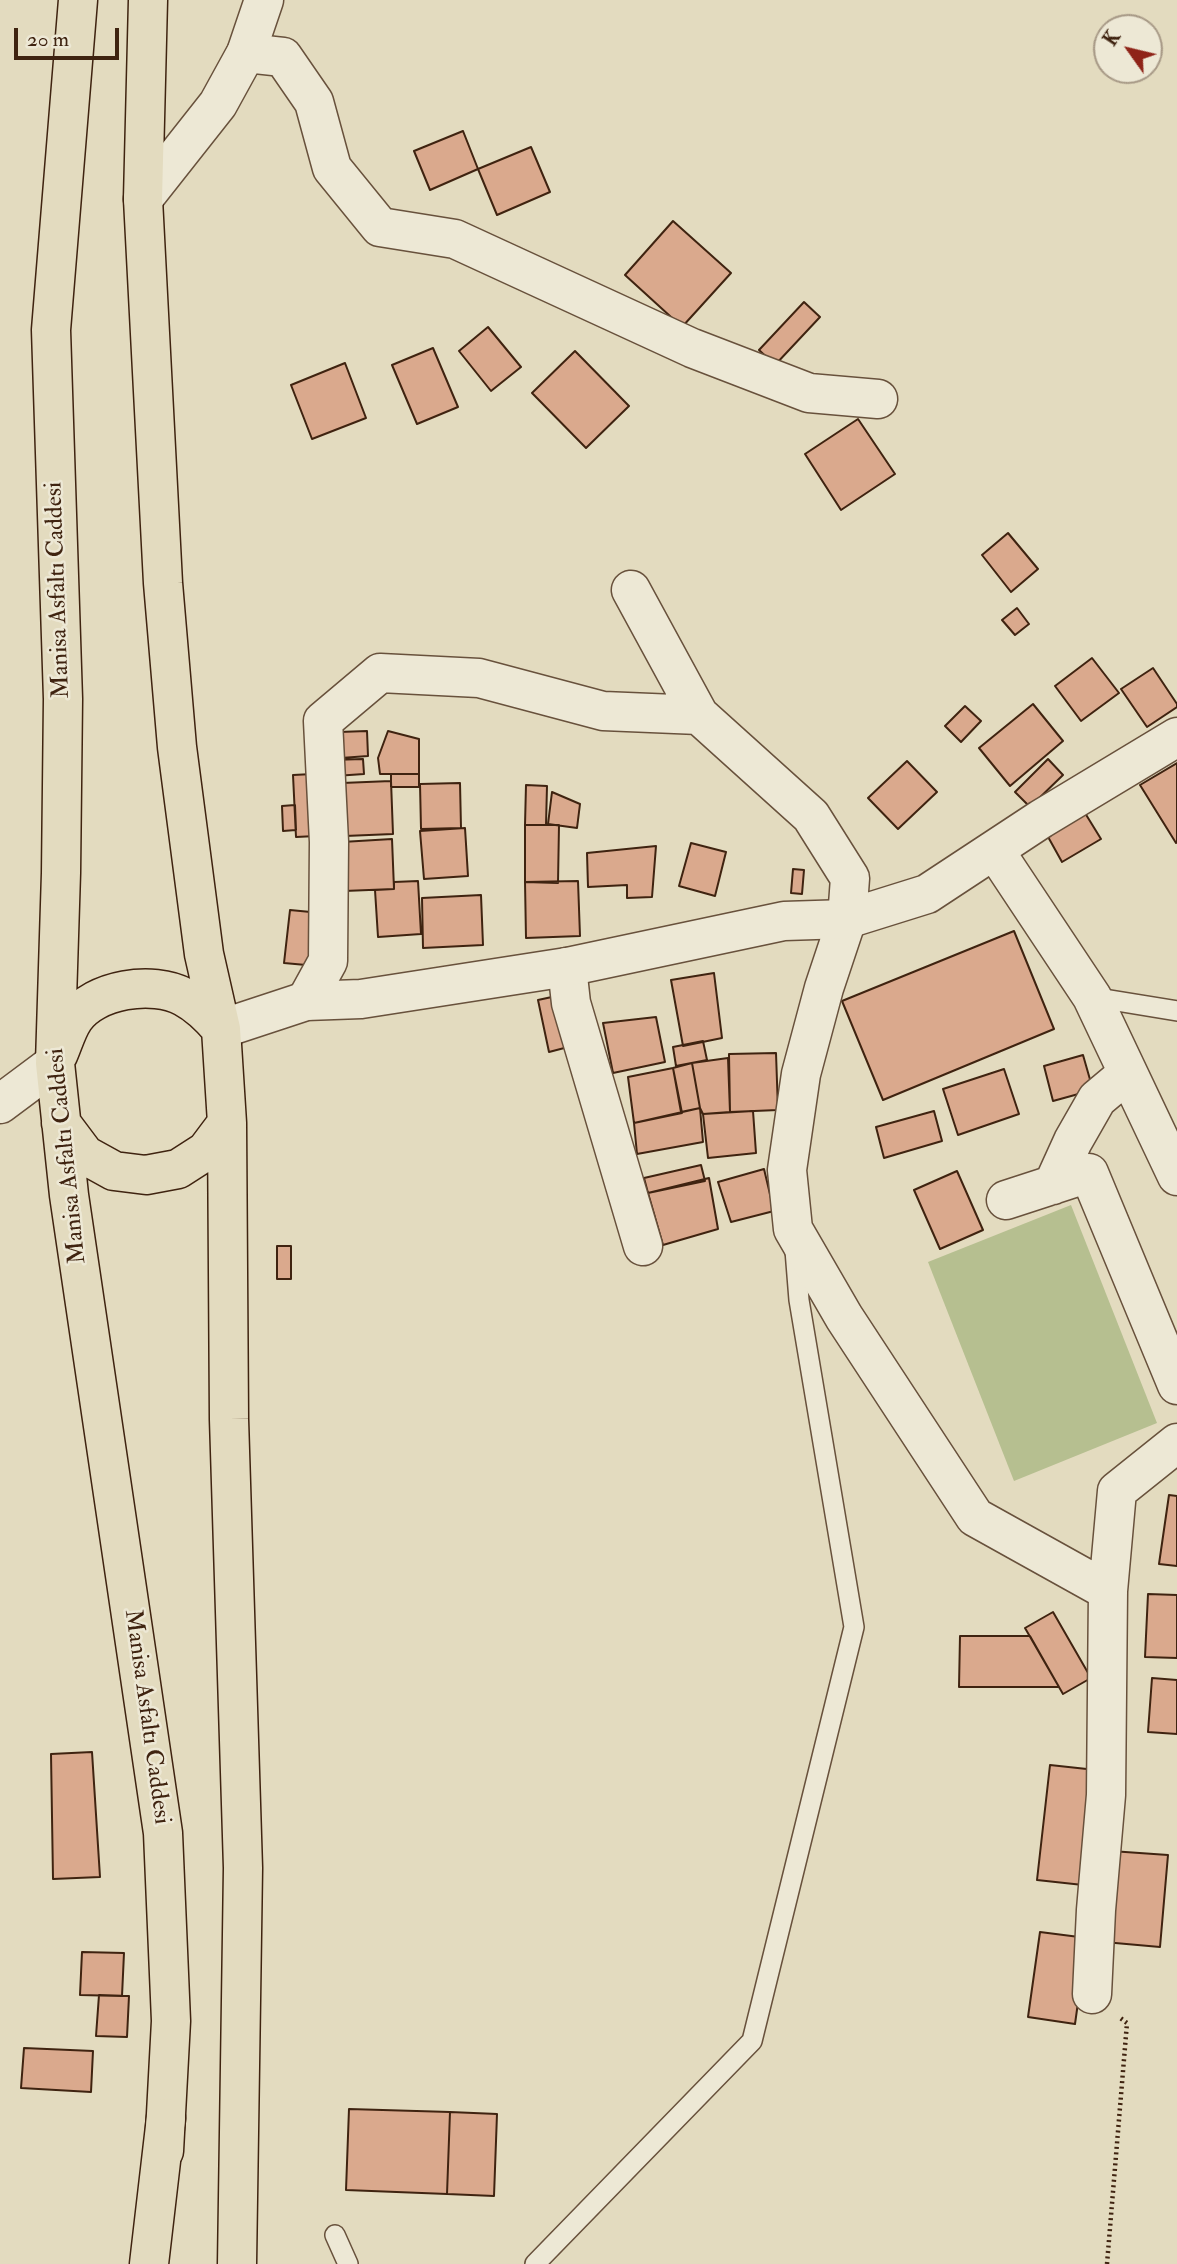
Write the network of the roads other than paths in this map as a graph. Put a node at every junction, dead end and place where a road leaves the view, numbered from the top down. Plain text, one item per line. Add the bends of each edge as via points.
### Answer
1 (78, 0) edge
2 (148, 0) edge
3 (264, 0) edge
4 (246, 53) junction
5 (143, 199) junction
6 (878, 399) dead end
7 (631, 590) dead end
8 (699, 715) junction
9 (1177, 737) edge
10 (1002, 847) junction
11 (847, 919) junction
12 (567, 967) junction
13 (1092, 998) junction
14 (306, 1001) junction
15 (1177, 1011) edge
16 (221, 1029) junction
17 (55, 1063) junction
18 (1128, 1073) junction
19 (0, 1104) edge
20 (61, 1123) junction
21 (227, 1123) junction
22 (1177, 1176) edge
23 (1053, 1185) junction
24 (1006, 1200) dead end
25 (793, 1228) junction
26 (643, 1246) dead end
27 (1177, 1385) edge
28 (1177, 1443) edge
29 (1108, 1591) junction
30 (1092, 1994) road end
31 (166, 2118) junction
32 (335, 2235) dead end
33 (149, 2264) edge
34 (158, 2264) edge
35 (237, 2264) edge
36 (348, 2264) edge
37 (535, 2264) edge

1 - 17 highway, Manisa Asfaltı Caddesi via 51,330 63,699
2 - 5 highway
3 - 4 street
4 - 5 street via 218,104
4 - 6 street via 283,57 314,102 332,168 380,227 454,239 692,348 809,393
5 - 16 highway via 163,583 177,747 204,954
7 - 8 street
8 - 11 street via 811,816 850,878
8 - 14 street via 603,711 479,678 380,673 323,721 328,961
9 - 10 street
10 - 11 street via 927,894
10 - 13 street
11 - 12 street via 784,921
11 - 25 street via 801,1074 787,1170
12 - 14 street via 361,999
12 - 26 street via 571,1003
13 - 15 lane
13 - 18 street
14 - 16 street
16 - 17 highway via 207,1012 183,996 154,988 124,989 97,1000 74,1018
16 - 21 highway
17 - 19 street
17 - 20 highway, Manisa Asfaltı Caddesi
18 - 22 street
18 - 23 street via 1097,1099
20 - 21 highway via 85,1155 114,1171 146,1175 178,1169 206,1151
20 - 31 highway, Manisa Asfaltı Caddesi via 163,1833 171,2021
21 - 35 highway via 229,1419 243,1868
23 - 24 street
23 - 27 street via 1089,1173
25 - 29 street via 844,1317 975,1517
25 - 37 lane via 799,1300 854,1627 759,2015 752,2041
28 - 29 street via 1117,1492
29 - 30 street via 1106,1795
31 - 33 highway
31 - 34 highway, Manisa Asfaltı Caddesi
32 - 36 lane

